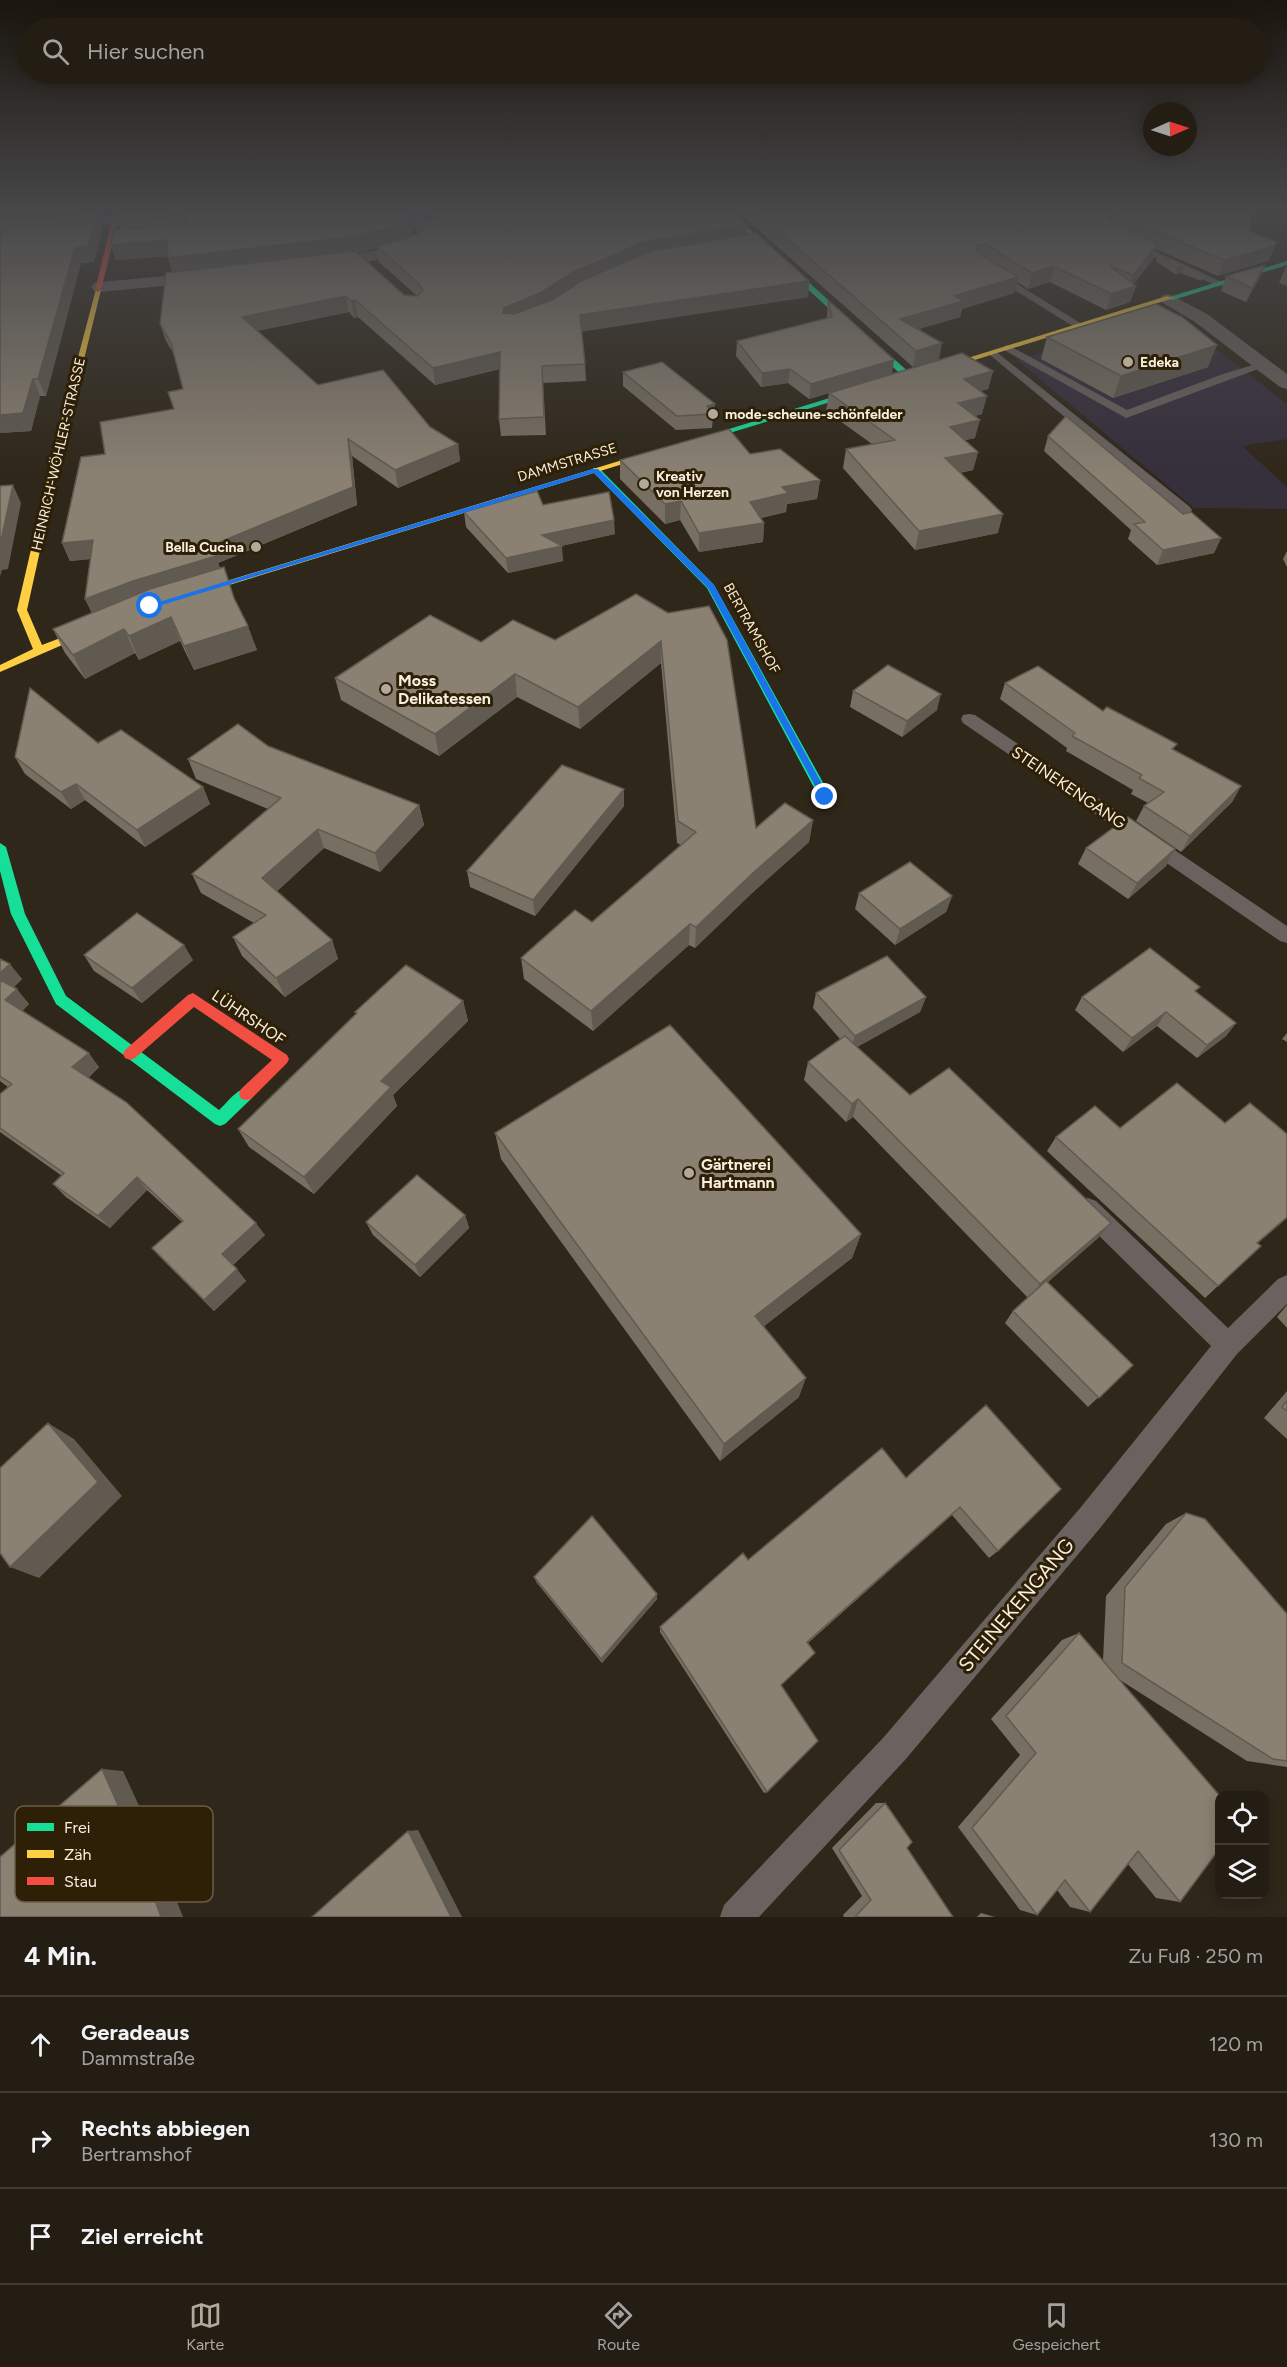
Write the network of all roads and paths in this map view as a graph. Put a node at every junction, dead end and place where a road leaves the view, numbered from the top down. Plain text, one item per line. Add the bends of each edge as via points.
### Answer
1 (97, 298) edge
2 (812, 298) edge
3 (1034, 298) edge
4 (1169, 299) joint
5 (1080, 326) junction
6 (1008, 348) junction
7 (994, 352) junction
8 (1263, 365) junction
9 (898, 380) junction
10 (1287, 383) edge
11 (596, 470) junction
12 (1185, 510) dead end
13 (171, 600) edge
14 (117, 619) edge
15 (39, 650) junction
16 (0, 669) edge
17 (969, 719) dead end
18 (825, 797) dead end
19 (0, 847) edge
20 (1287, 936) edge
21 (130, 1054) junction
22 (1069, 1191) edge
23 (1287, 1287) edge
24 (1228, 1345) junction
25 (736, 1917) edge

1 - 15 street, HEINRICH-WÖHLER-STRASSE via 22,610
2 - 9 street
3 - 5 lane
4 - 5 street, DAMMSTRASSE
4 - 8 street
5 - 6 street, DAMMSTRASSE
6 - 7 street, DAMMSTRASSE
6 - 8 lane via 1126,414
7 - 9 street, DAMMSTRASSE
7 - 12 lane
8 - 10 street
9 - 11 street, DAMMSTRASSE
11 - 13 street, DAMMSTRASSE
11 - 18 street, BERTRAMSHOF via 711,586
14 - 15 street
15 - 16 street
17 - 20 lane, STEINEKENGANG
19 - 21 street, LÜHRSHOF via 18,914 61,1000
21 - 21 street, LÜHRSHOF via 220,1119 282,1059 193,999
22 - 24 lane
23 - 24 lane, STEINEKENGANG
24 - 25 lane, STEINEKENGANG via 1091,1517 894,1749

